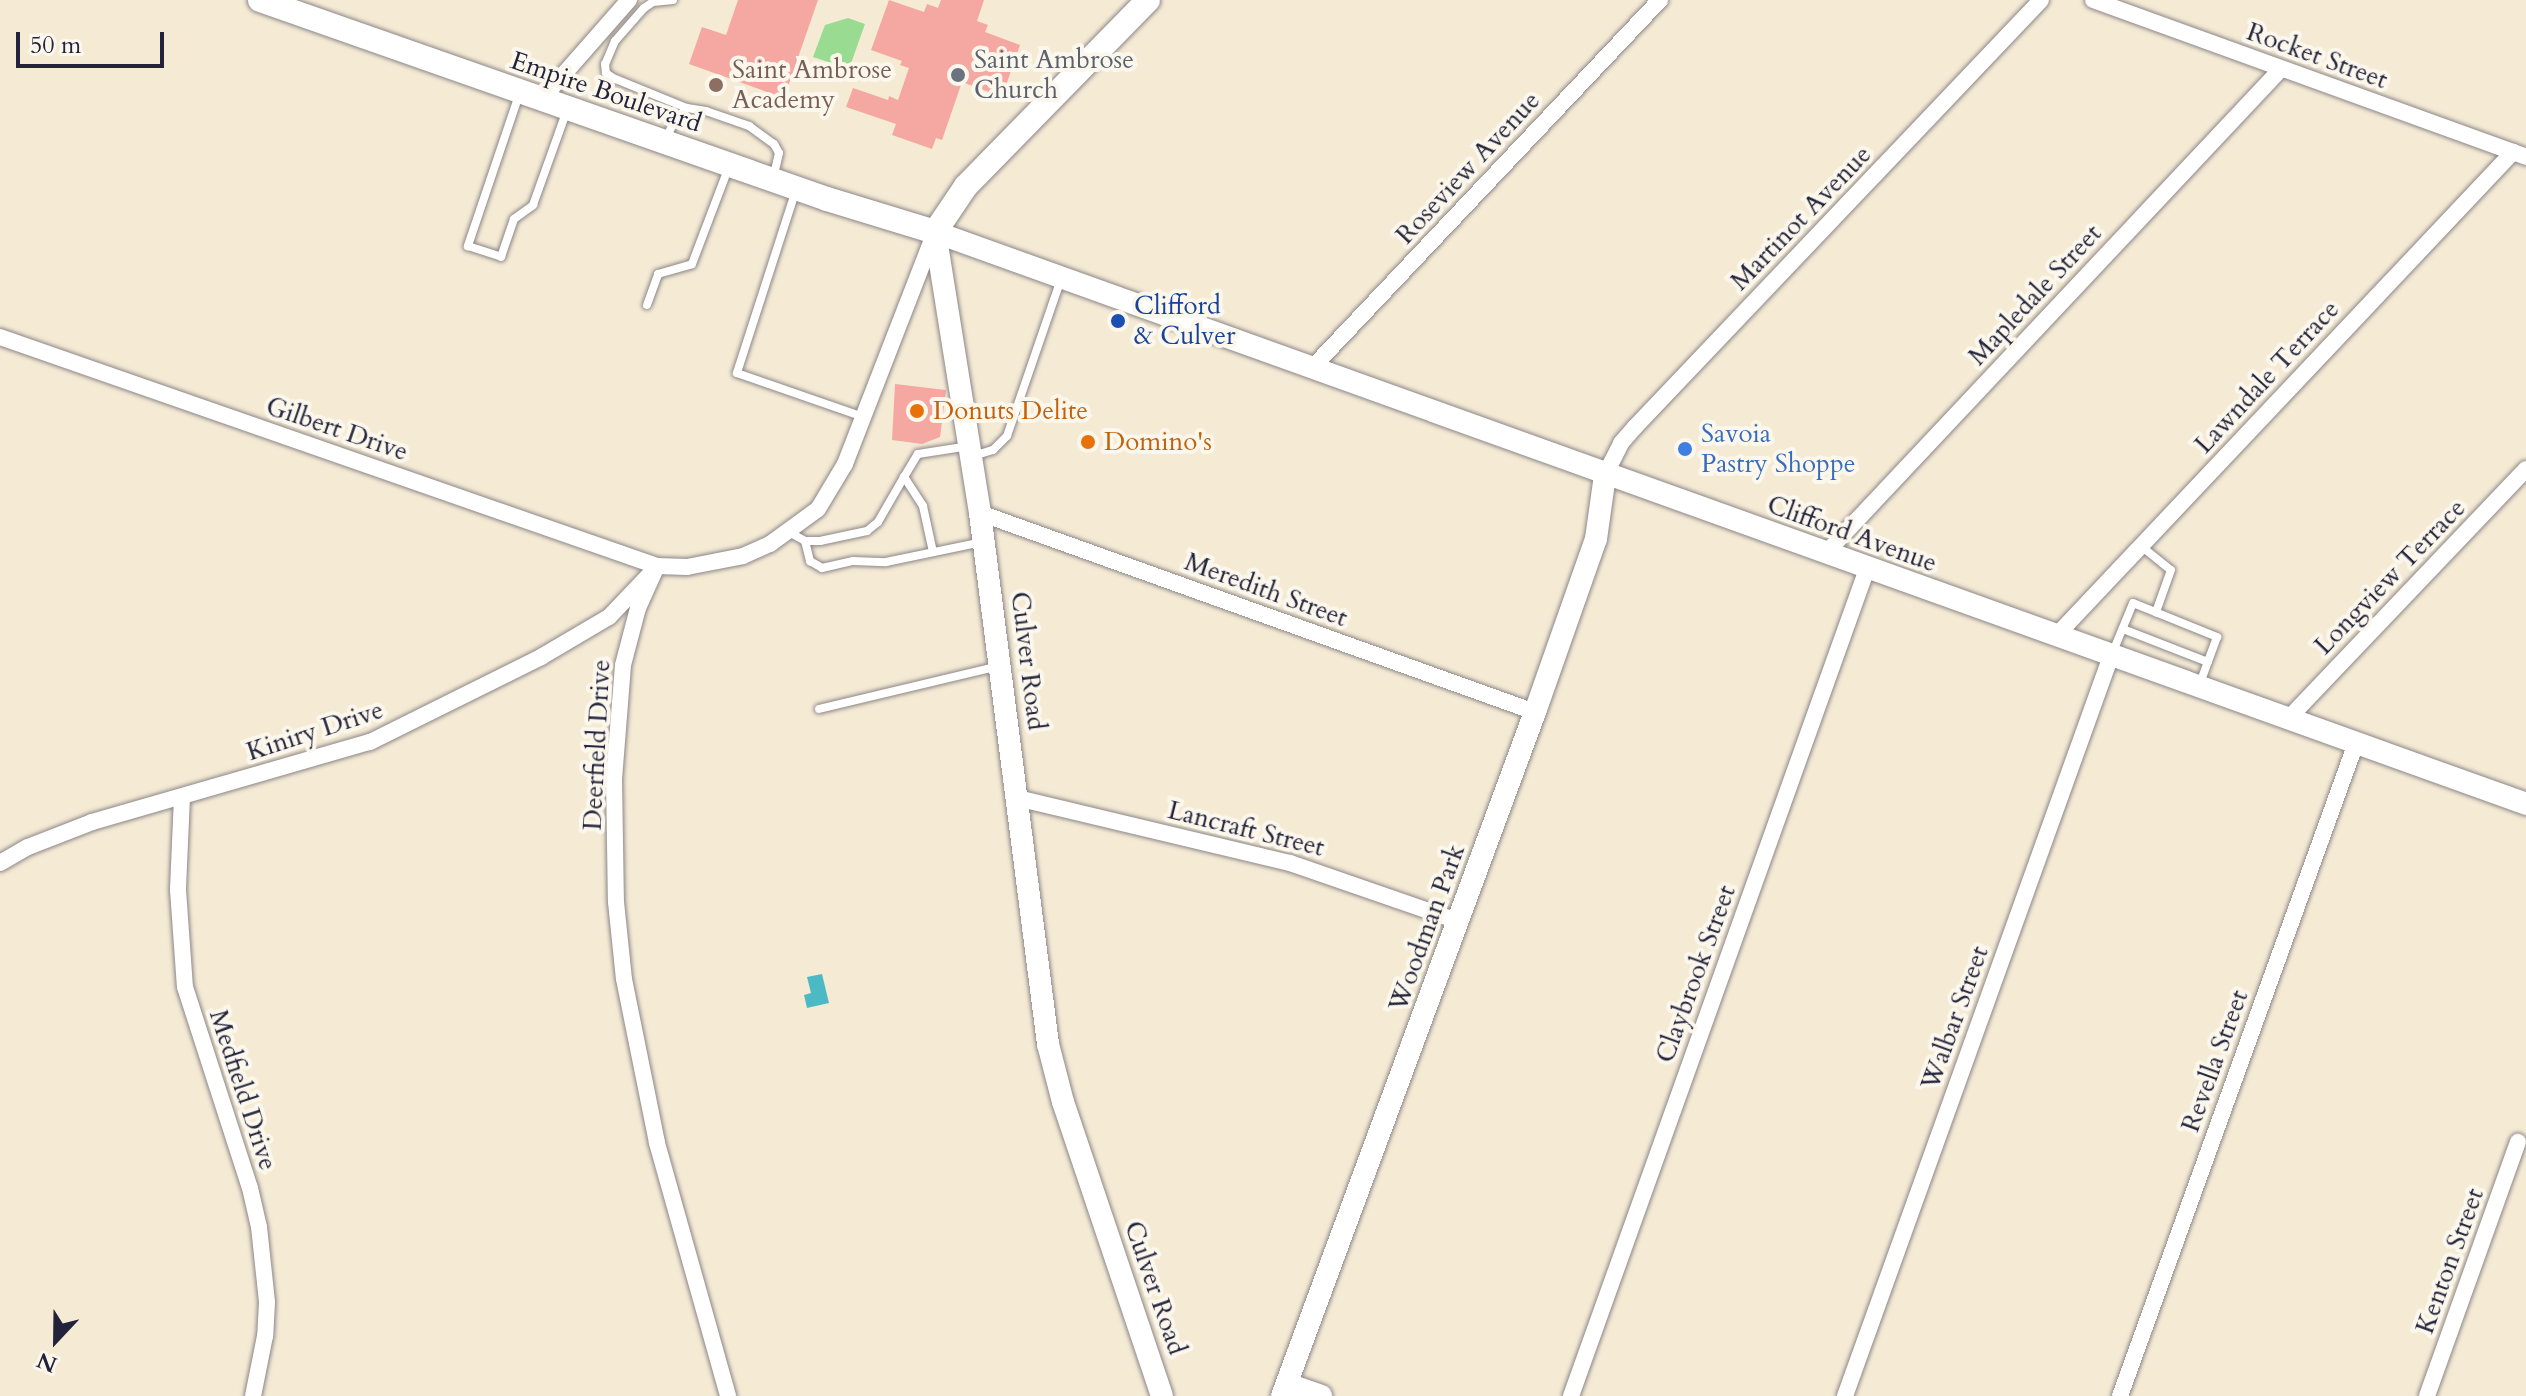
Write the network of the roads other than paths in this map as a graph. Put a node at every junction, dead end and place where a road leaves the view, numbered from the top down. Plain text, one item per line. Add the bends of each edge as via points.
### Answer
1 (629, 0) edge
2 (673, 0) edge
3 (1148, 0) edge
4 (1660, 0) edge
5 (2041, 0) edge
6 (2093, 0) edge
7 (276, 2) edge
8 (596, 34) junction
9 (615, 41) junction
10 (2281, 69) junction
11 (531, 95) junction
12 (568, 108) junction
13 (687, 108) junction
14 (664, 142) junction
15 (2520, 154) edge
16 (729, 165) junction
17 (785, 184) junction
18 (935, 232) junction
19 (1062, 279) junction
20 (647, 305) dead end
21 (0, 337) edge
22 (1311, 369) junction
23 (863, 417) junction
24 (970, 451) junction
25 (2526, 469) edge
26 (1605, 475) junction
27 (904, 477) junction
28 (980, 513) junction
29 (789, 532) junction
30 (805, 541) junction
31 (984, 542) junction
32 (2141, 546) junction
33 (933, 552) junction
34 (1825, 554) junction
35 (657, 566) junction
36 (1867, 569) junction
37 (2156, 612) junction
38 (2123, 629) junction
39 (2056, 636) junction
40 (2111, 656) junction
41 (2208, 662) junction
42 (1000, 666) junction
43 (2199, 687) junction
44 (819, 709) dead end
45 (1535, 712) junction
46 (2288, 719) junction
47 (2356, 743) junction
48 (182, 797) junction
49 (1017, 798) junction
50 (2524, 800) edge
51 (0, 863) edge
52 (1460, 922) junction
53 (2518, 1142) dead end
54 (1284, 1390) edge
55 (253, 1396) edge
56 (728, 1396) edge
57 (1162, 1396) edge
58 (1321, 1396) edge
59 (1571, 1396) edge
60 (1845, 1396) edge
61 (2120, 1396) edge
62 (2427, 1396) edge

1 - 8 street
2 - 9 lane via 644,8
3 - 18 main road via 984,167
4 - 22 street, Roseview Avenue
5 - 26 street, Martinot Avenue via 1635,427
6 - 10 street, Rocket Street
7 - 11 main road, Empire Boulevard
8 - 9 lane
8 - 11 street
9 - 13 lane via 606,73
10 - 15 street, Rocket Street
10 - 34 street, Mapledale Street
11 - 12 main road, Empire Boulevard
11 - 12 lane via 468,246 501,257 514,219 533,205
12 - 14 main road, Empire Boulevard
13 - 14 lane
13 - 17 lane via 762,133 779,153
14 - 16 main road, Empire Boulevard
15 - 32 street, Lawndale Terrace
16 - 17 main road, Empire Boulevard
16 - 20 lane via 692,264 658,274
17 - 18 main road, Empire Boulevard
17 - 23 lane via 737,373
18 - 19 main road, Clifford Avenue
18 - 23 street
18 - 24 main road, Culver Road
19 - 22 main road, Clifford Avenue
19 - 24 lane via 1007,436 993,450
21 - 35 street, Gilbert Drive
22 - 26 main road, Clifford Avenue
23 - 29 street via 833,487 818,509
24 - 27 lane via 918,454
24 - 28 main road, Culver Road
25 - 46 street, Longview Terrace
26 - 34 main road, Clifford Avenue
26 - 45 main road, Woodman Park via 1596,539
27 - 30 lane via 867,531
27 - 33 lane via 923,506
28 - 31 main road, Culver Road
28 - 45 street, Meredith Street
29 - 30 lane
29 - 35 street via 713,565
30 - 33 lane via 810,561 822,568
31 - 33 lane
31 - 42 main road, Culver Road
32 - 37 lane via 2171,570
32 - 39 street, Lawndale Terrace
34 - 36 main road, Clifford Avenue
35 - 48 street, Kiniry Drive via 609,617 434,712 335,755
35 - 56 street, Deerfield Drive via 638,608 623,665 614,779 616,902 624,979 657,1143
36 - 39 main road, Clifford Avenue
36 - 59 street, Claybrook Street
37 - 38 lane via 2133,603
37 - 41 lane via 2217,637
38 - 40 lane
38 - 41 lane
39 - 40 main road, Clifford Avenue
40 - 43 main road, Clifford Avenue
40 - 60 street, Walbar Street
41 - 43 lane
42 - 44 lane
42 - 49 main road, Culver Road
43 - 46 main road, Clifford Avenue
45 - 52 main road, Woodman Park
46 - 47 main road, Clifford Avenue
47 - 50 main road, Clifford Avenue
47 - 61 street, Revella Street
48 - 51 street, Kiniry Drive via 92,822
48 - 55 street, Medfield Drive via 178,890 185,987 259,1227 267,1302
49 - 52 street, Lancraft Street via 1290,863
49 - 57 main road, Culver Road via 1053,1071
52 - 54 main road, Woodman Park
53 - 62 street, Kenton Street
54 - 58 main road

